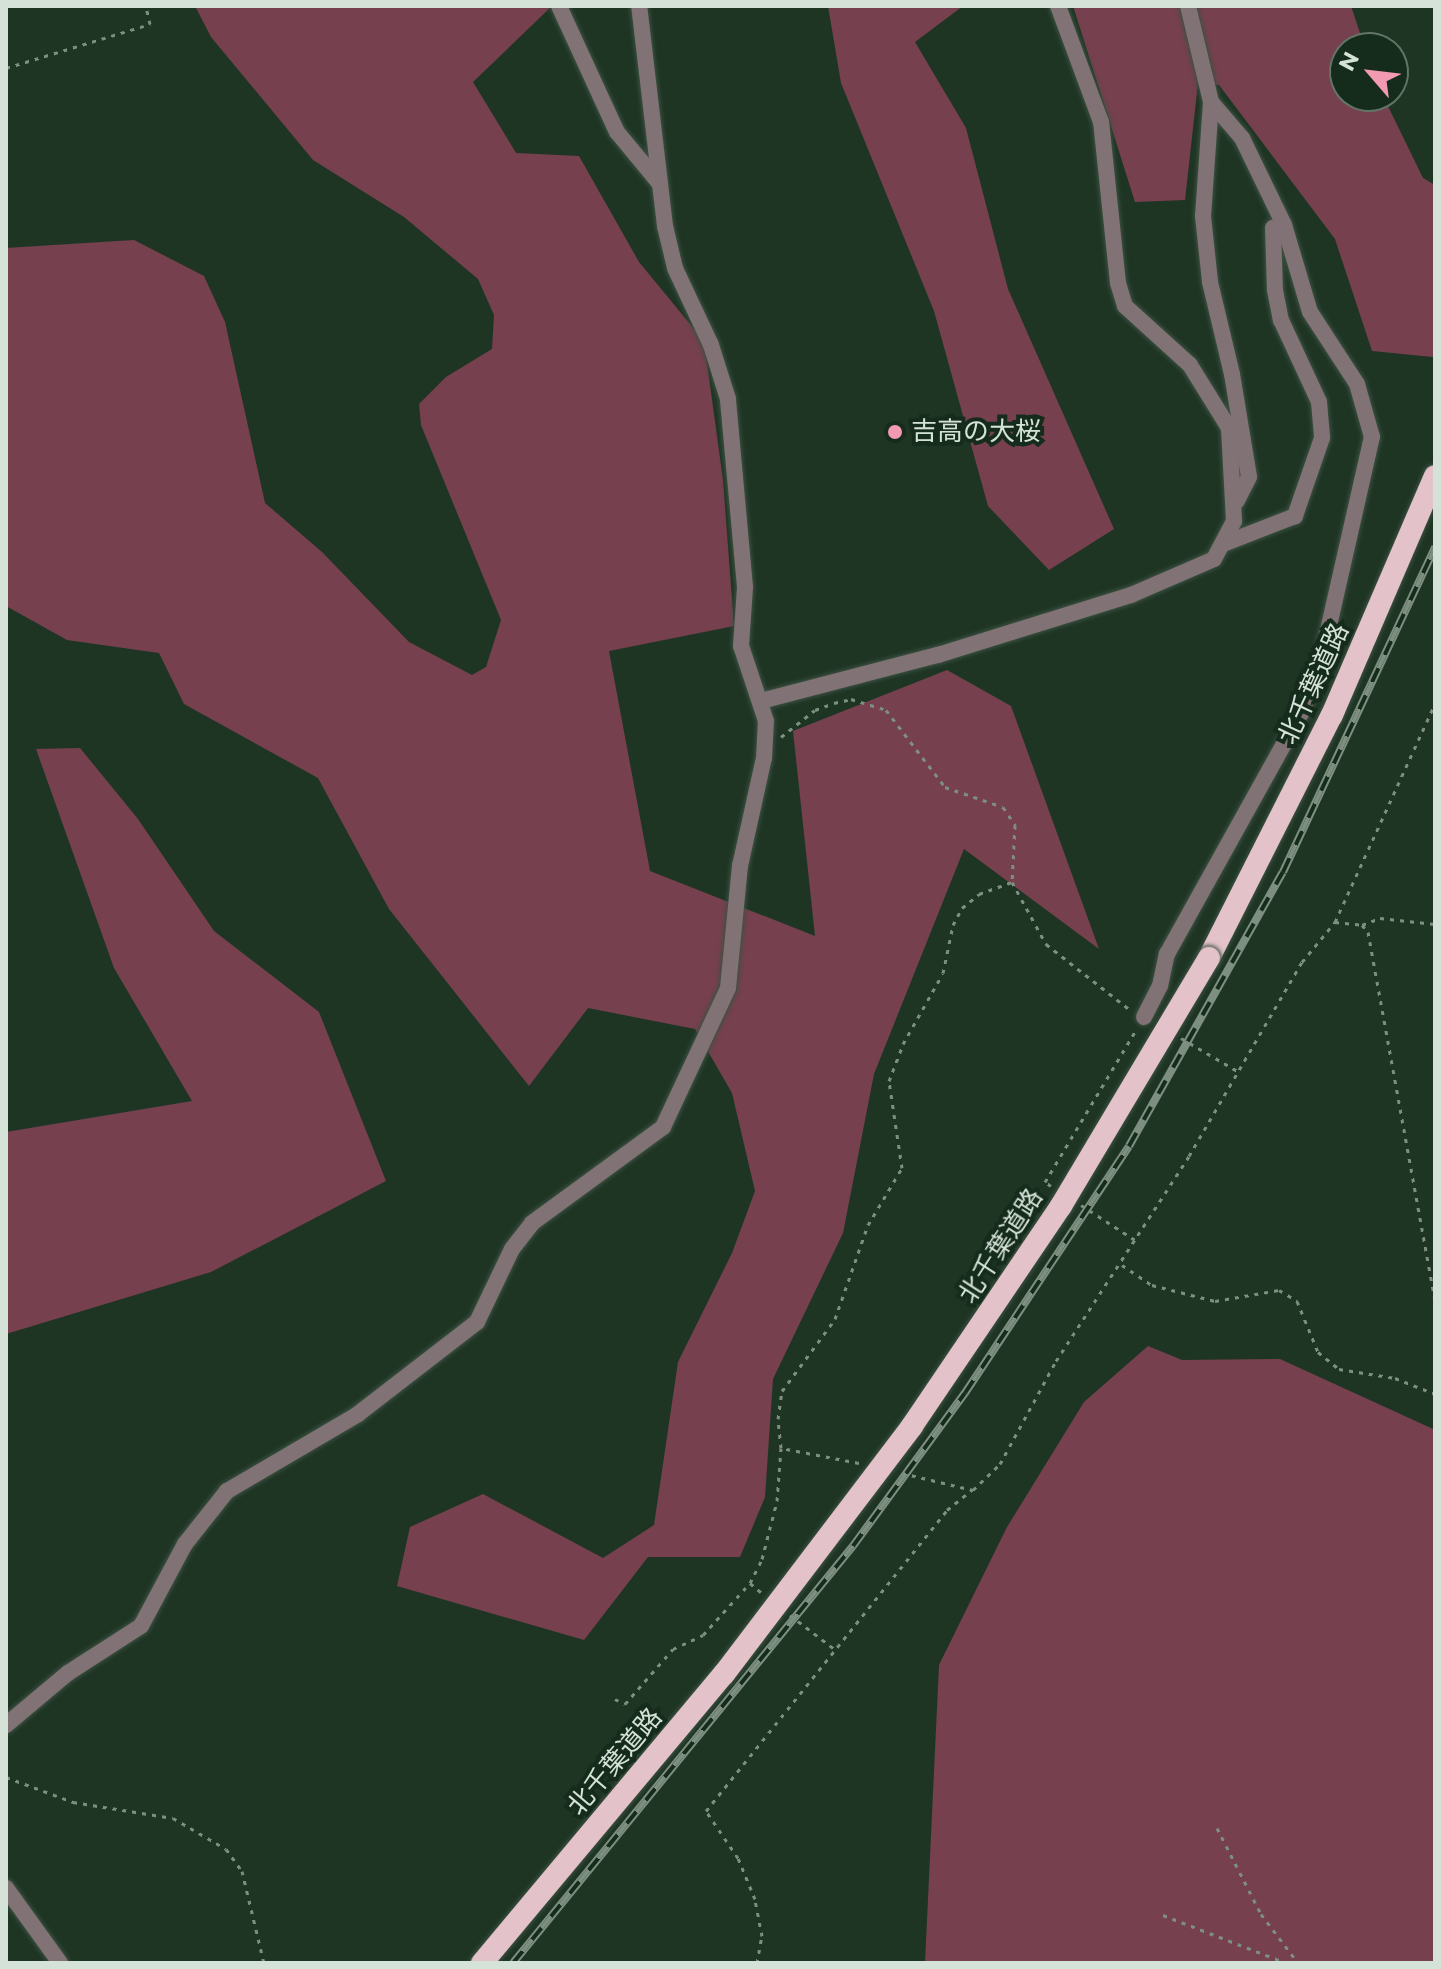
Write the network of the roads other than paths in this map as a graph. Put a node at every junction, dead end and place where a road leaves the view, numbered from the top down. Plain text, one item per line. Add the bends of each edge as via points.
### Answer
1 (559, 6) edge
2 (639, 6) edge
3 (1058, 6) edge
4 (1188, 6) edge
5 (1211, 102) junction
6 (660, 184) junction
7 (1284, 225) junction
8 (1435, 476) edge
9 (1237, 501) junction
10 (1223, 544) junction
11 (761, 701) junction
12 (1144, 1017) road end
13 (6, 1725) edge
14 (6, 1888) edge
15 (60, 1963) edge
16 (482, 1963) edge

1 - 6 street via 617,132
2 - 6 street
3 - 9 street via 1101,122 1125,306 1190,365 1218,408 1229,428
4 - 5 street
5 - 7 street via 1242,138
5 - 9 street via 1203,216 1210,282 1249,477
6 - 11 street via 675,268 711,345 728,399 745,587 741,646
7 - 10 street via 1273,228 1275,290 1281,320 1319,402 1322,438 1295,516
7 - 12 street via 1310,312 1357,384 1372,437 1321,661 1302,711 1167,954 1160,986
8 - 16 highway, 北千葉道路, bridge via 1332,715 1209,958 1061,1206 912,1426 724,1674
9 - 10 street
10 - 11 street via 1214,559 1191,572 1131,595 938,655
11 - 13 street via 764,758 740,866 728,988 663,1127 532,1223 512,1249 477,1322 426,1366 358,1414 227,1491 185,1544 141,1626 68,1673
14 - 15 street

